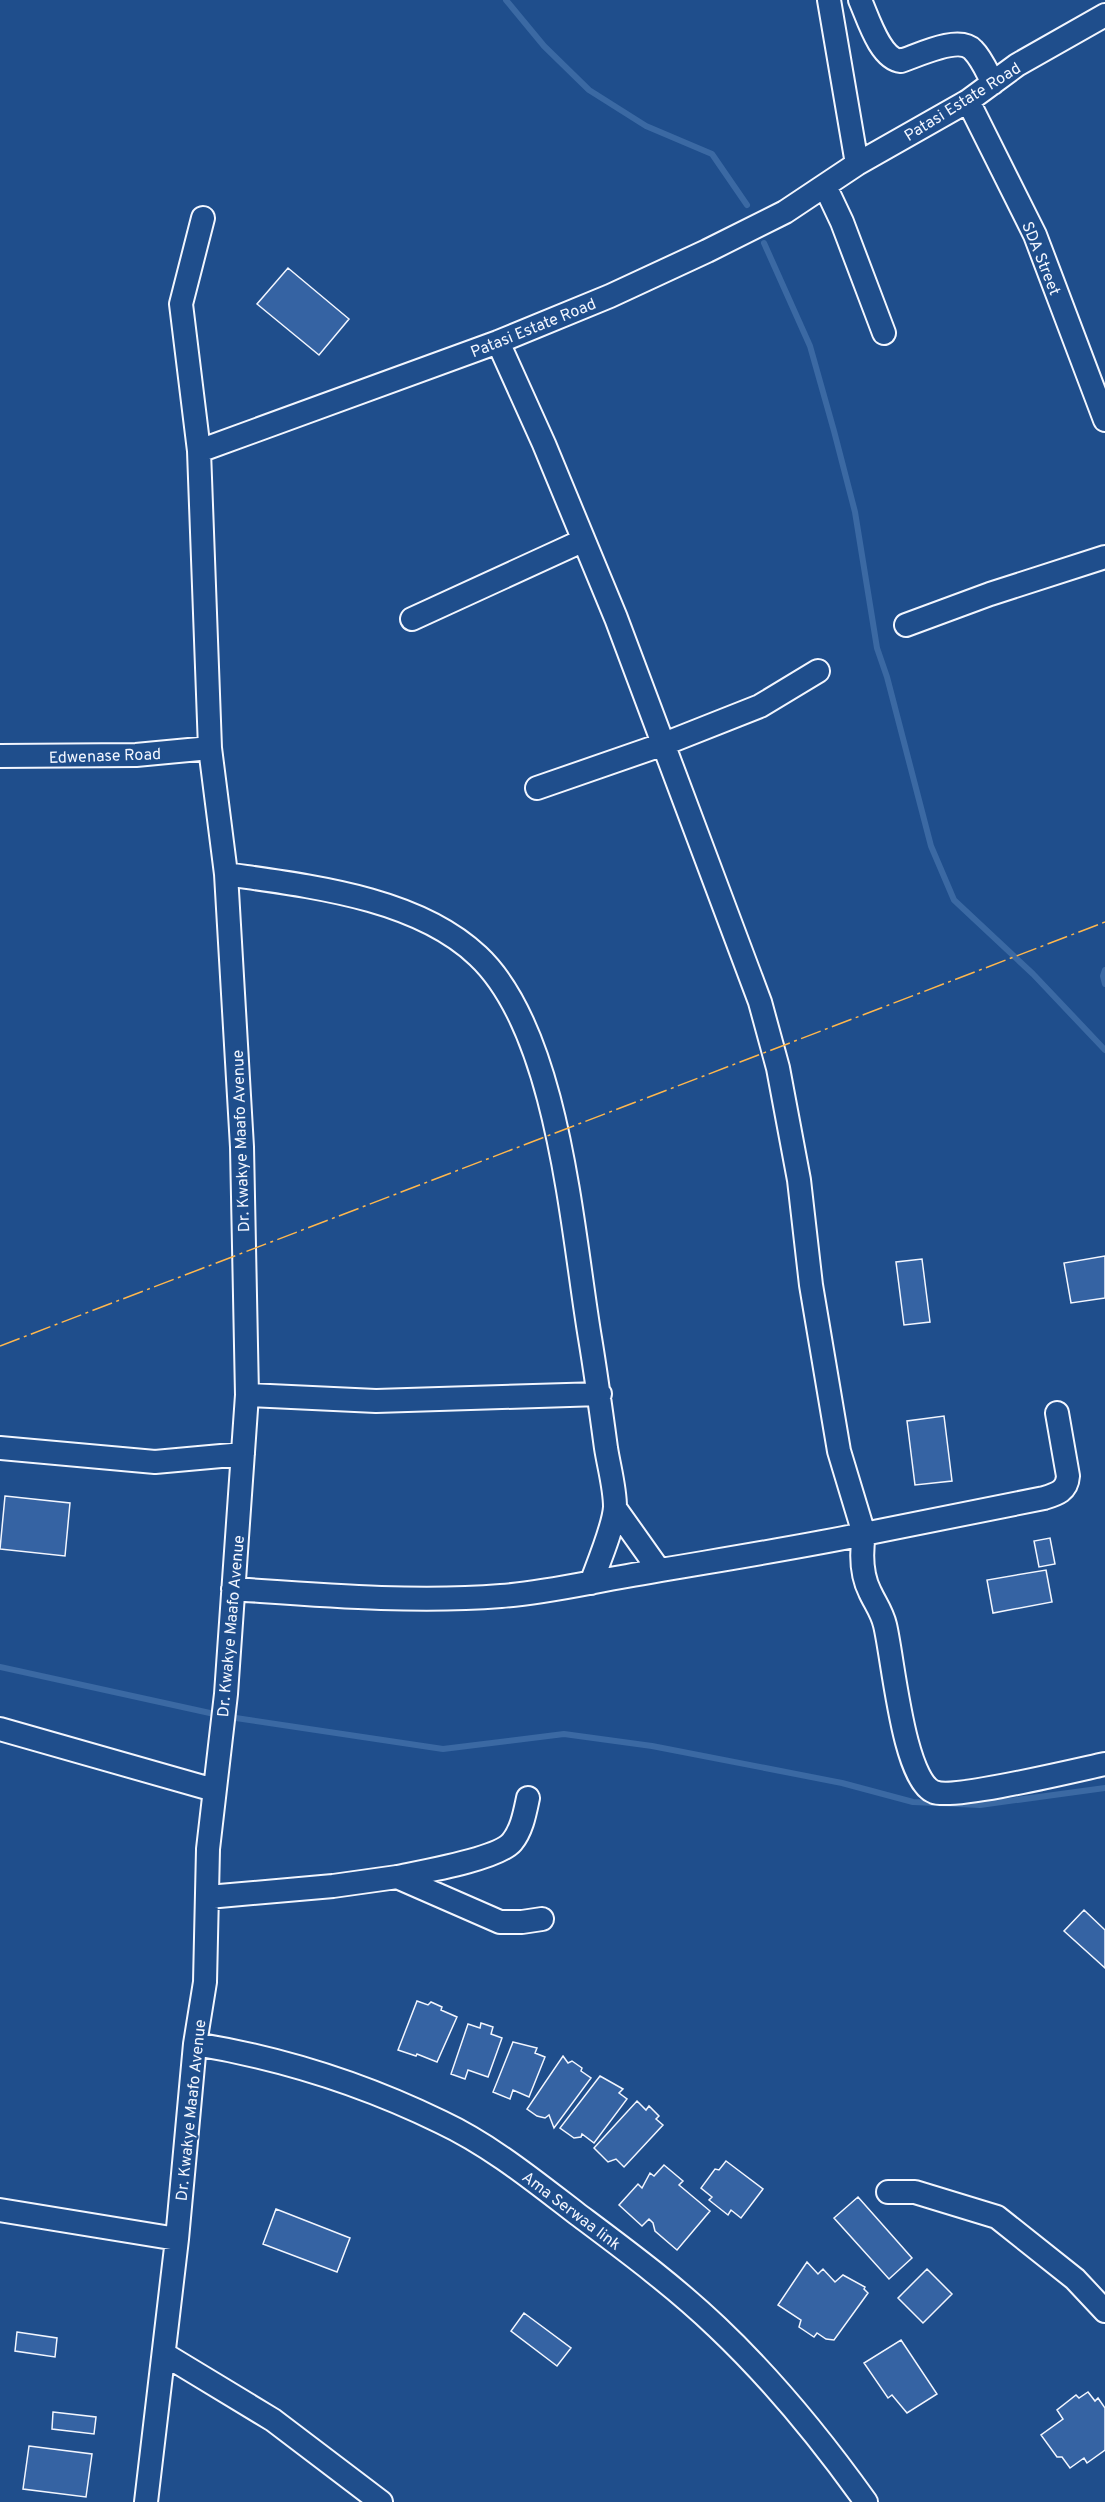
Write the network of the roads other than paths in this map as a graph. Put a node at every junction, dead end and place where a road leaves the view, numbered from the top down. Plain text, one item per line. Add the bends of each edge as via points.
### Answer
1 (829, 0) edge
2 (860, 0) edge
3 (1105, 15) edge
4 (993, 83) junction
5 (968, 100) junction
6 (857, 165) junction
7 (825, 186) junction
8 (203, 218) dead end
9 (884, 333) dead end
10 (498, 342) junction
11 (1105, 420) edge
12 (199, 451) junction
13 (582, 541) junction
14 (1105, 557) edge
15 (412, 619) dead end
16 (906, 625) dead end
17 (818, 671) dead end
18 (664, 744) junction
19 (210, 748) junction
20 (0, 756) edge
21 (537, 788) dead end
22 (226, 874) junction
23 (600, 1394) junction
24 (247, 1395) junction
25 (1057, 1413) dead end
26 (0, 1448) edge
27 (243, 1454) junction
28 (615, 1508) junction
29 (864, 1534) junction
30 (658, 1570) junction
31 (591, 1583) junction
32 (233, 1589) junction
33 (0, 1729) edge
34 (1105, 1764) edge
35 (214, 1790) junction
36 (528, 1798) dead end
37 (397, 1877) junction
38 (208, 1897) junction
39 (542, 1918) dead end
40 (195, 2044) junction
41 (888, 2192) dead end
42 (0, 2210) edge
43 (177, 2239) junction
44 (1105, 2311) edge
45 (164, 2354) junction
46 (146, 2502) edge
47 (381, 2502) edge
48 (866, 2502) edge

1 - 6 street
2 - 4 street via 877,38 894,60 961,43 979,56
3 - 4 street, Patasi Estate Road
4 - 5 street, Patasi Estate Road
5 - 6 street, Patasi Estate Road
5 - 11 street, SDA Street via 1035,235
6 - 7 street, Patasi Estate Road
7 - 9 street
7 - 10 street, Patasi Estate Road via 785,212 706,251
8 - 12 street via 181,304
10 - 12 street, Patasi Estate Road
10 - 13 street
12 - 19 street
13 - 15 street
13 - 18 street
14 - 16 street
17 - 18 street via 760,706
18 - 21 street
18 - 29 street via 760,1002 778,1068 799,1180 832,1416 843,1470
19 - 20 street, Edwenase Road via 136,755
19 - 22 street, Dr. Kwakye Maafo Avenue
22 - 23 street via 330,892 417,917 463,943 497,978 538,1064 553,1118
22 - 24 street, Dr. Kwakye Maafo Avenue via 242,1147
23 - 24 street via 376,1401
23 - 28 street
24 - 27 street, Dr. Kwakye Maafo Avenue
25 - 29 street via 1068,1476 1063,1490 1044,1498
26 - 27 street via 155,1462
27 - 32 street, Dr. Kwakye Maafo Avenue
28 - 30 street
28 - 31 street
29 - 30 street
29 - 34 street via 864,1573 884,1621 905,1737 920,1778 928,1788 940,1793 974,1790
30 - 31 street
31 - 32 street via 500,1596 333,1596
32 - 35 street, Dr. Kwakye Maafo Avenue
33 - 35 street
35 - 38 street, Dr. Kwakye Maafo Avenue
36 - 37 street via 518,1831 505,1848 476,1859
37 - 38 street
37 - 39 street via 500,1922
38 - 40 street, Dr. Kwakye Maafo Avenue via 205,1982
40 - 43 street, Dr. Kwakye Maafo Avenue
40 - 48 street, Ama Serwaa link via 274,2059 372,2092 442,2122 505,2160 654,2273 717,2327 788,2400
41 - 44 street via 915,2192 997,2217 1075,2279
42 - 43 street
43 - 45 street, Dr. Kwakye Maafo Avenue
45 - 46 street, Dr. Kwakye Maafo Avenue
45 - 47 street via 273,2420

